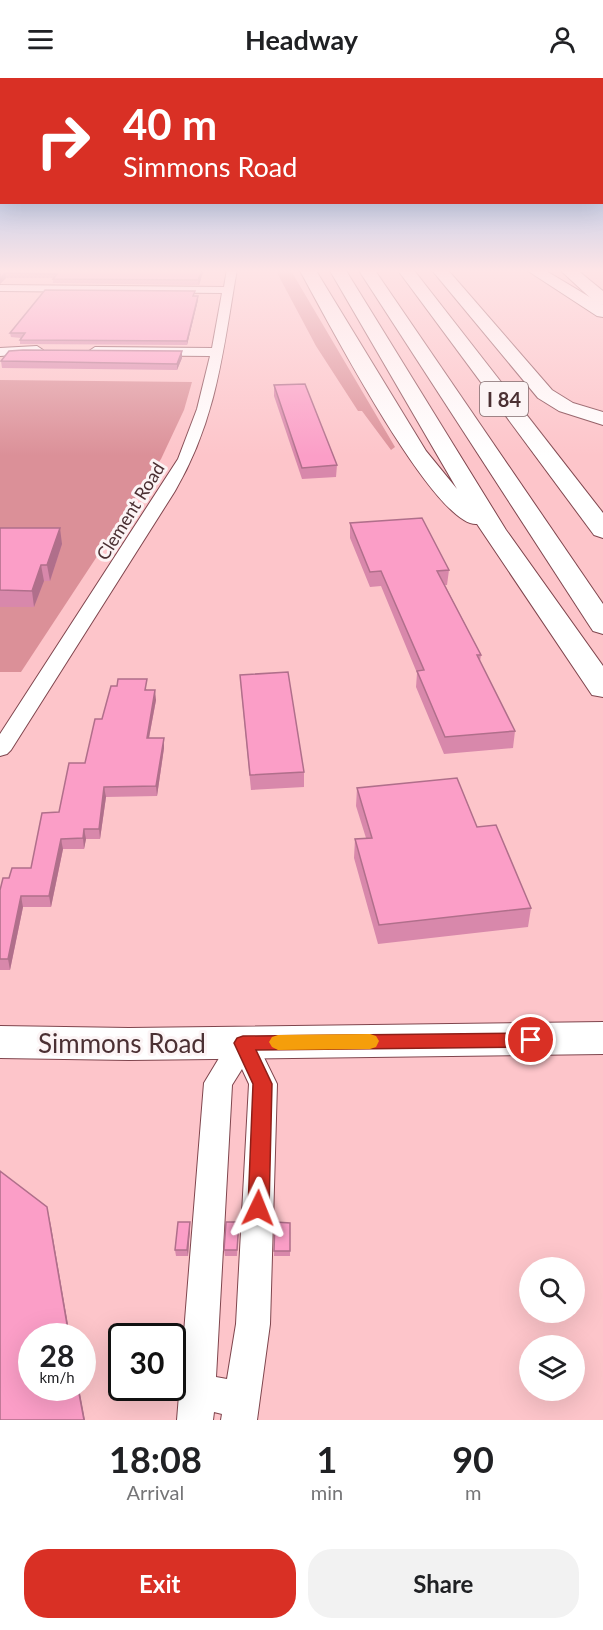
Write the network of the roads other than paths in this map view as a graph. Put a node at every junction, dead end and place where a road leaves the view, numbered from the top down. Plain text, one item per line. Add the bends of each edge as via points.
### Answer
1 (221, 332) edge
2 (343, 332) edge
3 (375, 332) edge
4 (408, 332) edge
5 (424, 332) edge
6 (453, 332) edge
7 (493, 332) edge
8 (46, 350) edge
9 (81, 350) edge
10 (0, 352) edge
11 (217, 352) junction
12 (603, 419) edge
13 (603, 530) edge
14 (494, 531) junction
15 (603, 589) edge
16 (603, 625) edge
17 (601, 683) edge
18 (0, 750) edge
19 (603, 1038) edge
20 (0, 1042) edge
21 (243, 1043) junction
22 (196, 1406) edge
23 (241, 1410) edge

1 - 11 street, Clement Road
2 - 14 main road via 425,469 456,503
3 - 14 main road
4 - 16 main road
5 - 15 main road
6 - 13 main road, I 84
7 - 12 main road via 545,394 566,407
8 - 10 street
9 - 11 street
11 - 18 street, Clement Road via 187,456
14 - 17 main road
19 - 21 main road, Simmons Road
20 - 21 main road, Simmons Road
21 - 22 street via 219,1083
21 - 23 street via 263,1084 253,1324
22 - 23 street

